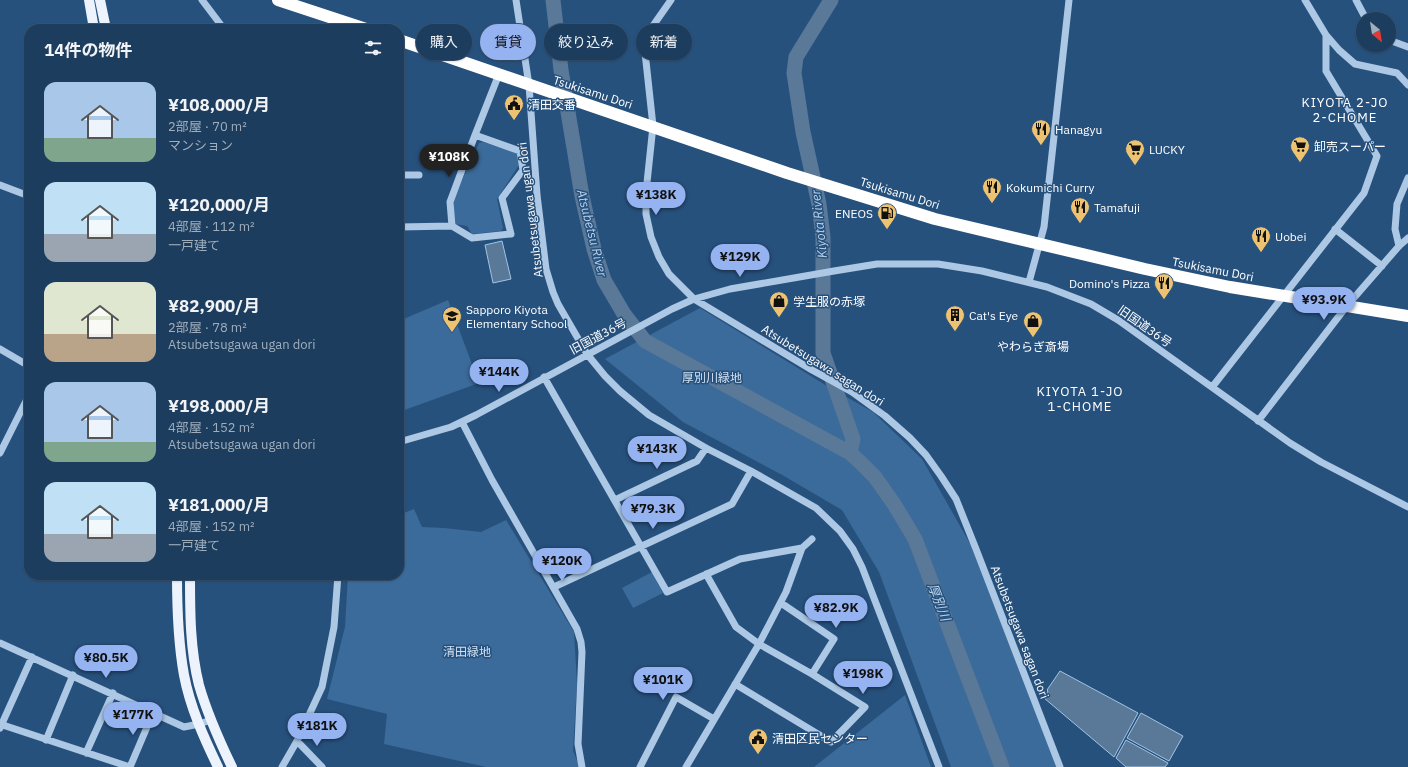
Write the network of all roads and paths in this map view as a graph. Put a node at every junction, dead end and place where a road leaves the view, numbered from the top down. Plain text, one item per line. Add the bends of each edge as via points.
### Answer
1 (89, 0) edge
2 (100, 0) edge
3 (202, 0) edge
4 (278, 0) edge
5 (516, 0) edge
6 (671, 0) edge
7 (1069, 0) edge
8 (1305, 0) edge
9 (1356, 0) edge
10 (1362, 12) edge
11 (93, 24) edge
12 (105, 24) edge
13 (220, 24) edge
14 (351, 24) edge
15 (1326, 35) junction
16 (404, 42) edge
17 (1396, 43) edge
18 (1408, 47) edge
19 (499, 74) junction
20 (529, 85) junction
21 (1408, 85) edge
22 (653, 126) junction
23 (475, 135) junction
24 (404, 175) edge
25 (419, 175) dead end
26 (1408, 178) edge
27 (0, 184) edge
28 (24, 194) edge
29 (452, 226) junction
30 (404, 227) edge
31 (1335, 229) junction
32 (1408, 238) edge
33 (1039, 244) junction
34 (1399, 246) junction
35 (1382, 266) junction
36 (1029, 282) junction
37 (1282, 296) junction
38 (694, 299) junction
39 (1346, 307) junction
40 (1408, 316) edge
41 (0, 349) edge
42 (587, 354) junction
43 (24, 363) edge
44 (544, 377) junction
45 (1212, 386) junction
46 (24, 405) edge
47 (1258, 421) junction
48 (462, 422) junction
49 (404, 441) edge
50 (706, 448) junction
51 (0, 453) edge
52 (751, 471) junction
53 (615, 500) junction
54 (1408, 507) edge
55 (812, 539) dead end
56 (641, 546) junction
57 (802, 548) junction
58 (706, 574) junction
59 (177, 580) edge
60 (190, 580) edge
61 (338, 580) edge
62 (554, 587) junction
63 (780, 603) junction
64 (0, 643) edge
65 (759, 644) junction
66 (32, 657) junction
67 (812, 674) junction
68 (73, 675) junction
69 (735, 684) junction
70 (113, 693) junction
71 (153, 713) junction
72 (714, 719) junction
73 (211, 720) junction
74 (200, 724) junction
75 (0, 726) edge
76 (46, 740) junction
77 (297, 740) junction
78 (86, 753) junction
79 (130, 767) edge
80 (218, 767) edge
81 (232, 767) edge
82 (282, 767) edge
83 (322, 767) edge
84 (582, 767) edge
85 (640, 767) edge
86 (686, 767) edge
87 (939, 767) edge
88 (1060, 767) edge

1 - 11 main road
2 - 12 main road
3 - 13 street
4 - 14 highway
5 - 20 street, Atsubetsugawa ugan dori
6 - 22 street, Atsubetsugawa sagan dori via 644,43
7 - 33 street via 1050,179 1044,227
8 - 15 street
9 - 10 street
15 - 21 street via 1355,64 1397,73
15 - 31 street via 1326,71 1377,156 1364,193
16 - 19 highway, Tsukisamu Dori
17 - 18 street
19 - 20 highway, Tsukisamu Dori
19 - 23 street
20 - 22 highway, Tsukisamu Dori
20 - 42 street, Atsubetsugawa ugan dori via 537,195 546,270 558,304
22 - 33 highway, Tsukisamu Dori via 787,173 935,219
22 - 38 street, Atsubetsugawa sagan dori via 646,192 646,214 651,237 669,274
23 - 29 street via 450,202
23 - 29 street via 520,151 523,170 502,198 511,234 472,238
24 - 25 street
26 - 34 street via 1397,204 1394,230
27 - 28 street
29 - 30 street
31 - 35 street
31 - 37 street
32 - 34 street
33 - 36 street
33 - 37 highway, Tsukisamu Dori via 1168,274
34 - 35 street
35 - 39 street
36 - 38 street, 旧国道36号 via 938,264 876,264 730,289
36 - 45 street, 旧国道36号 via 1090,304 1118,320
37 - 39 highway, Tsukisamu Dori
37 - 45 street
38 - 42 street, 旧国道36号
38 - 88 street, Atsubetsugawa sagan dori via 852,392 885,416 926,455 956,499
39 - 40 highway, Tsukisamu Dori
39 - 47 street
41 - 43 street
42 - 44 street, 旧国道36号
42 - 50 street, Atsubetsugawa ugan dori via 634,404
44 - 48 street, 旧国道36号
44 - 53 street
45 - 47 street, 旧国道36号
46 - 51 street
47 - 54 street, 旧国道36号 via 1321,462
48 - 49 street, 旧国道36号
48 - 62 street via 492,480
50 - 52 street, Atsubetsugawa ugan dori
50 - 53 street via 697,461
52 - 56 street via 732,504
52 - 87 street, Atsubetsugawa ugan dori via 816,508 840,531 853,549 875,599
53 - 56 street
55 - 57 street
56 - 58 street via 667,592
56 - 62 street
57 - 58 street via 740,559
57 - 63 street
58 - 65 street via 736,627
59 - 74 main road via 184,676
60 - 73 main road via 190,624 194,655 199,685
61 - 77 street via 334,627 322,687
62 - 84 street via 572,618 581,642 578,744
63 - 65 street
63 - 67 street via 834,639
64 - 66 street
65 - 67 street
65 - 69 street
66 - 68 street
66 - 75 street
67 - 69 street via 865,708 831,742
68 - 70 street
68 - 76 street
69 - 72 street
70 - 71 street
70 - 78 street
71 - 74 street via 184,727
71 - 79 street
72 - 85 street via 676,697
72 - 86 street
73 - 74 street
73 - 81 main road
74 - 80 main road
75 - 76 street
76 - 78 street
77 - 82 street
77 - 83 street
78 - 79 street

